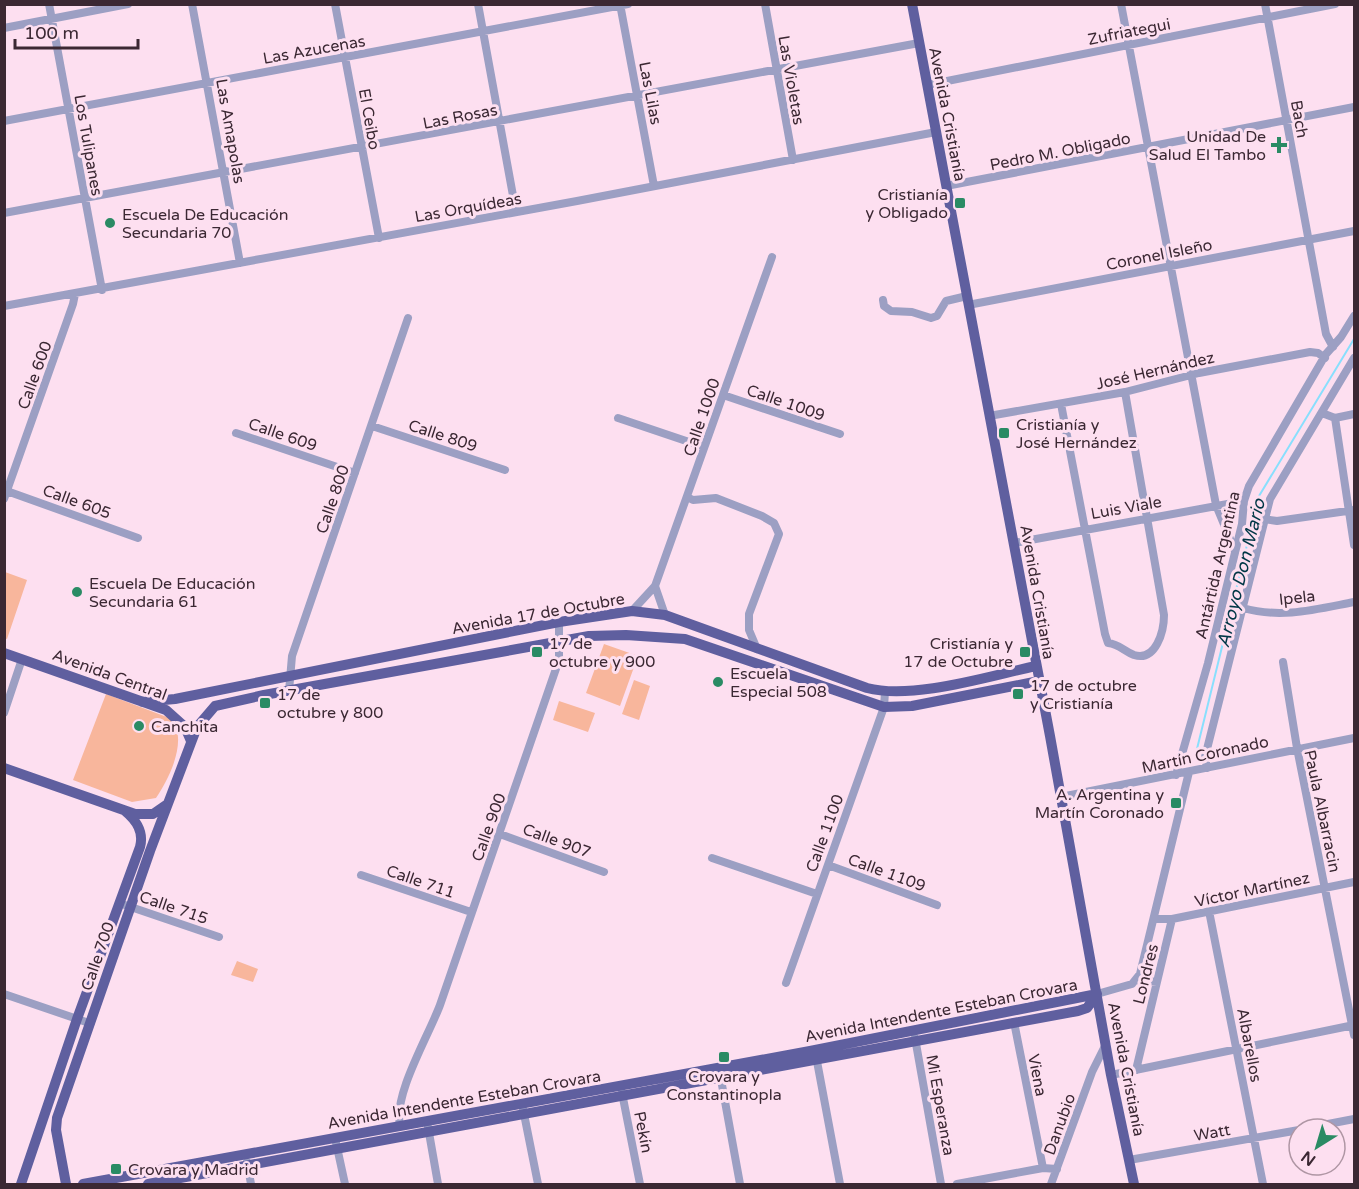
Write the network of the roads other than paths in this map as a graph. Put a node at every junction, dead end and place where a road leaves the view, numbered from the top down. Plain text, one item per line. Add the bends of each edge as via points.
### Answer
1 (49, 4) edge
2 (128, 4) edge
3 (192, 4) edge
4 (335, 4) edge
5 (478, 4) edge
6 (765, 4) edge
7 (912, 4) edge
8 (1121, 4) edge
9 (1265, 4) edge
10 (1335, 4) edge
11 (623, 5) edge
12 (52, 18) junction
13 (1268, 18) junction
14 (4, 28) edge
15 (483, 32) junction
16 (919, 43) junction
17 (1129, 44) junction
18 (346, 57) junction
19 (777, 69) junction
20 (209, 82) junction
21 (927, 85) junction
22 (638, 96) junction
23 (69, 107) junction
24 (1354, 107) edge
25 (1287, 121) junction
26 (4, 122) edge
27 (499, 122) junction
28 (936, 132) junction
29 (1148, 147) junction
30 (361, 148) junction
31 (793, 160) junction
32 (224, 170) junction
33 (654, 186) junction
34 (946, 186) junction
35 (84, 197) junction
36 (516, 212) junction
37 (4, 213) edge
38 (1354, 231) edge
39 (379, 238) junction
40 (1308, 239) junction
41 (772, 257) dead end
42 (240, 263) junction
43 (1171, 266) junction
44 (102, 290) junction
45 (75, 294) junction
46 (883, 300) dead end
47 (967, 301) junction
48 (4, 306) edge
49 (1354, 316) edge
50 (408, 318) dead end
51 (1333, 347) junction
52 (1324, 358) junction
53 (1354, 358) edge
54 (1191, 375) junction
55 (1125, 393) junction
56 (723, 395) junction
57 (1061, 404) junction
58 (1322, 412) junction
59 (1354, 414) edge
60 (989, 416) junction
61 (618, 418) dead end
62 (1335, 418) junction
63 (372, 426) junction
64 (236, 433) dead end
65 (840, 434) dead end
66 (705, 447) junction
67 (505, 470) dead end
68 (355, 473) junction
69 (5, 493) edge
70 (687, 497) junction
71 (1244, 501) junction
72 (1216, 506) junction
73 (1352, 511) edge
74 (1148, 517) junction
75 (1264, 519) junction
76 (1085, 528) junction
77 (138, 538) dead end
78 (1014, 543) junction
79 (1354, 544) edge
80 (1235, 551) junction
81 (655, 586) junction
82 (1354, 602) edge
83 (1243, 608) junction
84 (632, 611) junction
85 (665, 615) junction
86 (560, 622) junction
87 (689, 624) junction
88 (685, 639) junction
89 (561, 642) junction
90 (757, 649) junction
91 (4, 653) edge
92 (22, 659) junction
93 (1283, 662) dead end
94 (1036, 666) junction
95 (288, 674) junction
96 (1039, 681) junction
97 (289, 690) junction
98 (885, 692) junction
99 (142, 702) junction
100 (884, 707) junction
101 (4, 713) edge
102 (1354, 738) edge
103 (191, 741) junction
104 (1297, 748) junction
105 (4, 768) edge
106 (1207, 768) junction
107 (1189, 772) junction
108 (1176, 774) junction
109 (1061, 797) junction
110 (167, 805) junction
111 (124, 811) junction
112 (500, 834) junction
113 (712, 858) dead end
114 (828, 865) junction
115 (604, 872) dead end
116 (361, 875) dead end
117 (1354, 882) edge
118 (1325, 888) junction
119 (817, 894) junction
120 (125, 905) junction
121 (937, 905) dead end
122 (1209, 911) junction
123 (471, 912) junction
124 (1154, 919) junction
125 (1172, 919) junction
126 (219, 937) dead end
127 (1137, 980) junction
128 (1157, 982) junction
129 (786, 983) dead end
130 (4, 994) edge
131 (1097, 994) junction
132 (77, 1019) junction
133 (89, 1023) junction
134 (1014, 1023) junction
135 (1354, 1025) edge
136 (1354, 1035) edge
137 (915, 1036) junction
138 (1106, 1044) junction
139 (1237, 1048) junction
140 (816, 1055) junction
141 (1136, 1070) junction
142 (719, 1072) junction
143 (1092, 1072) junction
144 (1110, 1072) junction
145 (622, 1090) junction
146 (523, 1108) junction
147 (426, 1120) junction
148 (400, 1125) junction
149 (429, 1132) junction
150 (1287, 1132) edge
151 (1254, 1138) junction
152 (336, 1143) junction
153 (247, 1160) junction
154 (1129, 1160) junction
155 (1043, 1168) junction
156 (1057, 1169) junction
157 (156, 1181) edge
158 (21, 1185) edge
159 (66, 1185) edge
160 (83, 1185) edge
161 (251, 1185) edge
162 (345, 1185) edge
163 (438, 1185) edge
164 (538, 1185) edge
165 (640, 1185) edge
166 (740, 1185) edge
167 (840, 1185) edge
168 (941, 1185) edge
169 (957, 1185) edge
170 (1051, 1185) edge
171 (1134, 1185) edge
172 (1263, 1185) edge

1 - 12 street, Los Tulipanes
2 - 12 street
3 - 20 street, Las Amapolas
4 - 18 street, El Ceibo
5 - 15 street
6 - 19 street, Las Violetas
7 - 16 main road, Avenida Cristianía
8 - 17 street
9 - 13 street, Bach
10 - 13 street, Zufriategui
11 - 15 street, Las Azucenas
11 - 22 street, Las Lilas
12 - 14 street
12 - 23 street, Los Tulipanes
13 - 17 street, Zufriategui
13 - 25 street, Bach
15 - 18 street, Las Azucenas
15 - 27 street
16 - 19 street, Las Rosas
16 - 21 main road, Avenida Cristianía
17 - 21 street, Zufriategui
17 - 29 street
18 - 20 street, Las Azucenas
18 - 30 street, El Ceibo
19 - 22 street, Las Rosas
19 - 31 street, Las Violetas
20 - 23 street, Las Azucenas
20 - 32 street, Las Amapolas
21 - 28 main road, Avenida Cristianía
22 - 27 street, Las Rosas
22 - 33 street, Las Lilas
23 - 26 street, Las Azucenas
23 - 35 street, Los Tulipanes
24 - 25 street, Pedro M. Obligado
25 - 29 street, Pedro M. Obligado
25 - 40 street, Bach
27 - 30 street, Las Rosas
27 - 36 street
28 - 31 street, Las Orquídeas
28 - 34 main road, Avenida Cristianía
29 - 34 street, Pedro M. Obligado
29 - 43 street
30 - 32 street, Las Rosas
30 - 39 street, El Ceibo
31 - 33 street, Las Orquídeas
32 - 35 street, Las Rosas
32 - 42 street, Las Amapolas
33 - 36 street, Las Orquídeas
34 - 47 main road, Avenida Cristianía
35 - 37 street, Las Rosas
35 - 44 street, Los Tulipanes
36 - 39 street, Las Orquídeas
38 - 40 street, Coronel Isleño
39 - 42 street, Las Orquídeas
40 - 43 street, Coronel Isleño
40 - 51 street, Bach via 1326,334
41 - 56 street, Calle 1000
42 - 44 street, Las Orquídeas
43 - 47 street, Coronel Isleño
43 - 54 street
44 - 45 street, Las Orquídeas
45 - 48 street, Las Orquídeas
45 - 69 street, Calle 600
46 - 47 street, Coronel Isleño via 891,311 931,318 937,316 946,301
47 - 60 main road, Avenida Cristianía
49 - 51 street, Antártida Argentina
50 - 63 street, Calle 800
51 - 52 street, Antártida Argentina
52 - 54 street, José Hernández via 1310,352
52 - 71 street, Antártida Argentina via 1253,476
53 - 58 street, Antártida Argentina
54 - 55 street, José Hernández
54 - 72 street
55 - 57 street, José Hernández
55 - 74 street
56 - 65 street, Calle 1009
56 - 66 street, Calle 1000
57 - 60 street, José Hernández
57 - 76 street
58 - 62 street
58 - 75 street, Antártida Argentina via 1278,481
59 - 62 street
60 - 78 main road, Avenida Cristianía
61 - 66 street
62 - 73 street
63 - 67 street, Calle 809
63 - 68 street, Calle 800
64 - 68 street, Calle 609
66 - 70 street, Calle 1000
68 - 95 street, Calle 800
69 - 77 street, Calle 605
70 - 81 street, Calle 1000
70 - 90 street via 716,498 762,516 776,526 778,534 749,614 749,630
71 - 72 street, Luis Viale
71 - 80 street, Antártida Argentina
72 - 74 street, Luis Viale
72 - 80 street
73 - 75 street via 1277,521
73 - 79 street
74 - 76 street, Luis Viale
74 - 76 street via 1164,625 1154,648 1140,656 1108,643
75 - 83 street, Antártida Argentina
76 - 78 street, Luis Viale
78 - 94 main road, Avenida Cristianía
80 - 108 street, Antártida Argentina
81 - 84 street, Calle 1000
81 - 85 street
82 - 83 street, Ipela via 1292,613
83 - 106 street, Antártida Argentina via 1205,757
84 - 85 main road, Avenida 17 de Octubre
84 - 86 main road, Avenida 17 de Octubre
85 - 87 main road, Avenida 17 de Octubre
86 - 89 street, Calle 900
86 - 95 main road, Avenida 17 de Octubre
87 - 88 street
87 - 90 main road, Avenida 17 de Octubre
88 - 89 main road, Avenida 17 de Octubre via 626,635
88 - 100 main road, Avenida 17 de Octubre
89 - 97 main road, Avenida 17 de Octubre
89 - 112 street, Calle 900 via 559,660
90 - 98 main road, Avenida 17 de Octubre
91 - 92 main road, Avenida Central
92 - 99 main road, Avenida Central
92 - 101 street
93 - 104 street, Paula Albarracin
94 - 96 main road, Avenida Cristianía
94 - 98 main road, Avenida 17 de Octubre via 910,691
95 - 97 street, Calle 800
95 - 99 main road, Avenida 17 de Octubre via 175,699
96 - 100 main road, Avenida 17 de Octubre via 912,706
96 - 109 main road, Avenida Cristianía
97 - 103 main road, Avenida 17 de Octubre via 215,706 202,719
98 - 100 street, Calle 1100
99 - 103 main road, Avenida Central via 173,714
100 - 114 street, Calle 1100
102 - 104 street, Martín Coronado
103 - 110 main road, Calle 700
104 - 106 street, Martín Coronado
104 - 118 street, Paula Albarracin
105 - 111 main road
106 - 107 street, Martín Coronado
107 - 108 street, Martín Coronado
107 - 124 street
108 - 109 street, Martín Coronado
109 - 131 main road, Avenida Cristianía
110 - 111 main road via 146,815
110 - 120 main road, Calle 700
111 - 120 main road, Calle 700 via 136,821 141,842
112 - 115 street, Calle 907
112 - 123 street, Calle 900
113 - 119 street
114 - 119 street, Calle 1100
114 - 121 street, Calle 1109
116 - 123 street, Calle 711
117 - 118 street, Víctor Martínez
118 - 122 street, Víctor Martínez
118 - 135 street, Paula Albarracin
119 - 129 street, Calle 1100
120 - 126 street, Calle 715
120 - 132 main road, Calle 700
120 - 133 main road, Calle 700
122 - 125 street, Víctor Martínez
122 - 139 street, Albarellos
123 - 148 street, Calle 900 via 428,1039 415,1056 398,1114
124 - 125 street, Víctor Martínez
124 - 127 street
125 - 128 street, Londres
127 - 128 street
127 - 131 street
128 - 141 street, Londres
130 - 132 street
131 - 134 main road, Avenida Intendente Esteban Crovara via 1087,1008
131 - 137 main road, Avenida Intendente Esteban Crovara
131 - 138 main road, Avenida Cristianía
132 - 133 street
132 - 158 main road, Calle 700
133 - 159 main road, Calle 700 via 56,1124
134 - 137 main road, Avenida Intendente Esteban Crovara
134 - 155 street, Viena
135 - 136 street, Paula Albarracin
135 - 139 street
137 - 140 main road, Avenida Intendente Esteban Crovara
137 - 168 street, Mi Esperanza
138 - 143 street, Danubio
138 - 144 main road, Avenida Cristianía
139 - 141 street
139 - 151 street, Albarellos
140 - 142 main road, Avenida Intendente Esteban Crovara
140 - 167 street
141 - 144 street
142 - 145 main road, Avenida Intendente Esteban Crovara
142 - 166 street
143 - 144 street
143 - 156 street, Danubio
144 - 154 main road, Avenida Cristianía
145 - 146 main road, Avenida Intendente Esteban Crovara
145 - 165 street, Pekín
146 - 147 main road, Avenida Intendente Esteban Crovara
146 - 149 main road, Avenida Intendente Esteban Crovara
146 - 164 street
147 - 148 main road, Avenida Intendente Esteban Crovara
147 - 149 street
148 - 152 main road, Avenida Intendente Esteban Crovara
149 - 152 main road, Avenida Intendente Esteban Crovara
149 - 163 street
150 - 151 street, Watt
151 - 154 street, Watt
151 - 172 street, Albarellos
152 - 153 main road, Avenida Intendente Esteban Crovara
152 - 162 street
153 - 157 main road, Avenida Intendente Esteban Crovara
153 - 161 street
154 - 171 main road, Avenida Cristianía
155 - 156 street
155 - 169 street
156 - 170 street, Danubio
157 - 160 main road, Avenida Intendente Esteban Crovara

